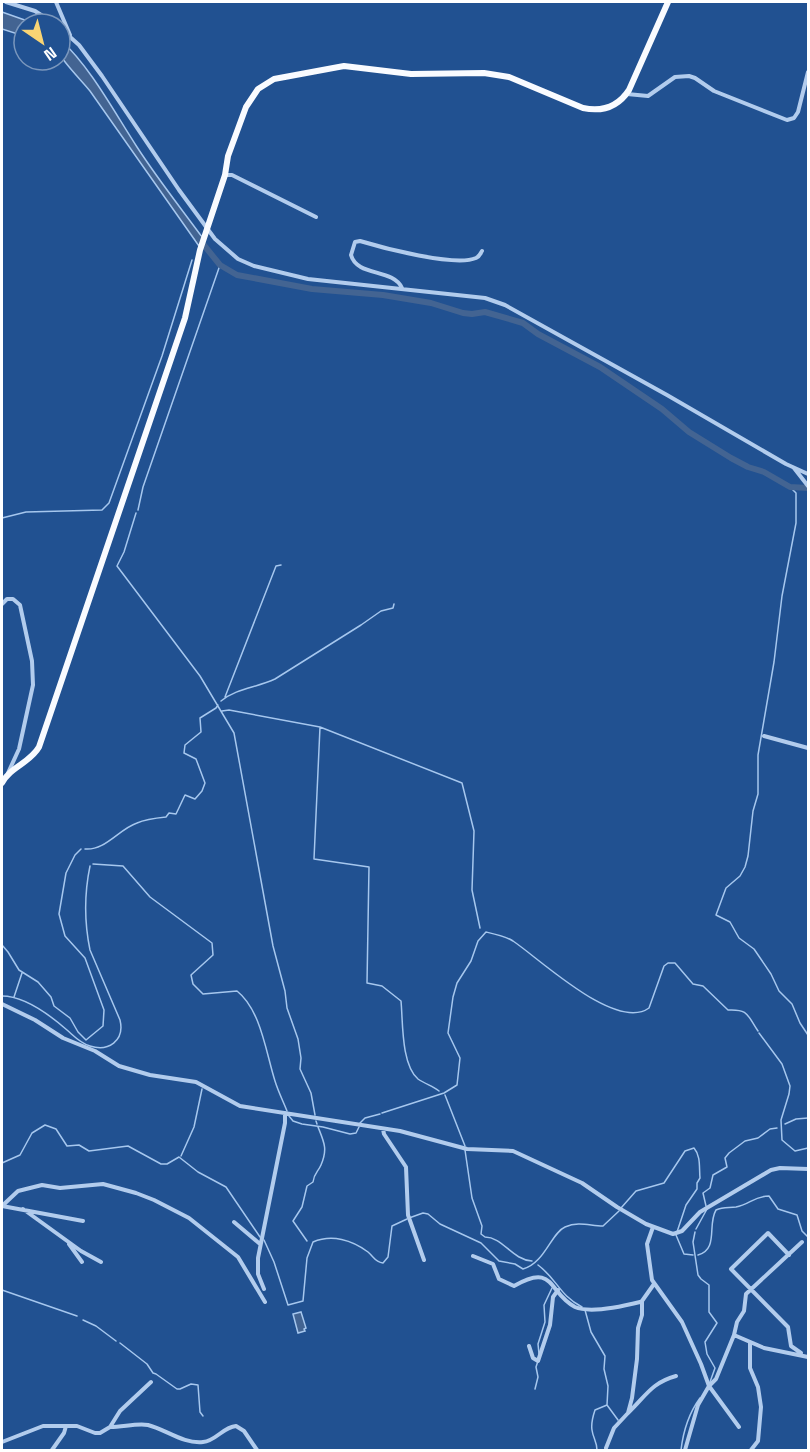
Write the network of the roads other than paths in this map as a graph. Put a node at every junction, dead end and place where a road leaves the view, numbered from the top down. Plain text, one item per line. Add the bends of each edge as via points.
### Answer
1 (6, 2) edge
2 (668, 2) edge
3 (37, 12) edge
4 (72, 38) edge
5 (808, 72) edge
6 (626, 94) junction
7 (225, 175) junction
8 (316, 217) dead end
9 (208, 228) junction
10 (482, 251) dead end
11 (402, 288) junction
12 (792, 467) junction
13 (808, 474) edge
14 (808, 486) edge
15 (2, 604) edge
16 (764, 736) dead end
17 (808, 748) edge
18 (7, 774) junction
19 (2, 783) edge
20 (2, 1004) edge
21 (285, 1113) junction
22 (384, 1129) junction
23 (808, 1169) edge
24 (2, 1206) edge
25 (23, 1209) junction
26 (82, 1221) dead end
27 (234, 1222) dead end
28 (653, 1227) junction
29 (64, 1239) junction
30 (802, 1242) dead end
31 (260, 1244) junction
32 (789, 1255) junction
33 (473, 1256) dead end
34 (424, 1260) dead end
35 (82, 1262) dead end
36 (101, 1262) dead end
37 (654, 1284) junction
38 (264, 1289) dead end
39 (751, 1289) junction
40 (558, 1290) junction
41 (642, 1301) junction
42 (265, 1302) dead end
43 (734, 1335) junction
44 (750, 1343) junction
45 (529, 1346) dead end
46 (802, 1354) junction
47 (808, 1357) edge
48 (676, 1376) dead end
49 (151, 1382) dead end
50 (709, 1386) junction
51 (627, 1413) junction
52 (66, 1426) junction
53 (110, 1426) junction
54 (738, 1427) dead end
55 (2, 1442) edge
56 (606, 1448) dead end
57 (52, 1450) edge
58 (257, 1450) edge
59 (685, 1450) edge
60 (751, 1450) edge

1 - 3 street
2 - 6 main road
4 - 9 street
5 - 6 street via 798,112 787,120 714,91 689,76 675,77 648,96
6 - 7 main road via 612,106 593,109 509,77 490,74 411,74 344,66 279,78 252,94 228,156
7 - 8 street
7 - 9 main road
9 - 11 street via 226,250 254,266 308,279
9 - 18 main road via 185,318 39,747
10 - 11 street via 476,258 453,260 355,243 351,255 356,264 397,281
11 - 12 street via 485,298 505,305
12 - 13 street
12 - 14 street
15 - 18 street via 13,599 22,608 33,685 19,749
16 - 17 street
18 - 19 main road
20 - 21 street via 119,1066 196,1082 240,1106
21 - 22 street
21 - 31 street
22 - 28 street via 467,1149 506,1150 523,1155 582,1183
22 - 34 street via 406,1167 408,1215
23 - 28 street via 771,1170 700,1212 677,1233
24 - 25 street
24 - 42 street via 22,1189 42,1185 110,1185 154,1200 189,1218 238,1257
25 - 26 street
25 - 29 street
27 - 31 street
28 - 37 street via 647,1244
29 - 35 street
29 - 36 street
30 - 32 street
31 - 38 street via 258,1268
32 - 39 street
32 - 39 street via 768,1233 731,1269
33 - 40 street via 495,1266 499,1279 510,1285 541,1278
37 - 41 street
37 - 50 street via 682,1322
39 - 43 street
39 - 46 street via 788,1327 791,1346
40 - 41 street via 580,1309 608,1309
40 - 45 street via 538,1361
41 - 51 street via 633,1393
43 - 44 street
43 - 50 street via 716,1379
44 - 46 street
44 - 60 street via 750,1368 761,1407 758,1441
46 - 47 street
48 - 51 street via 652,1387
49 - 53 street
50 - 54 street
50 - 59 street via 698,1405
51 - 56 street via 614,1428
52 - 53 street via 95,1433
52 - 55 street via 43,1426
52 - 57 street
53 - 58 street via 148,1425 186,1440 203,1442 236,1426

